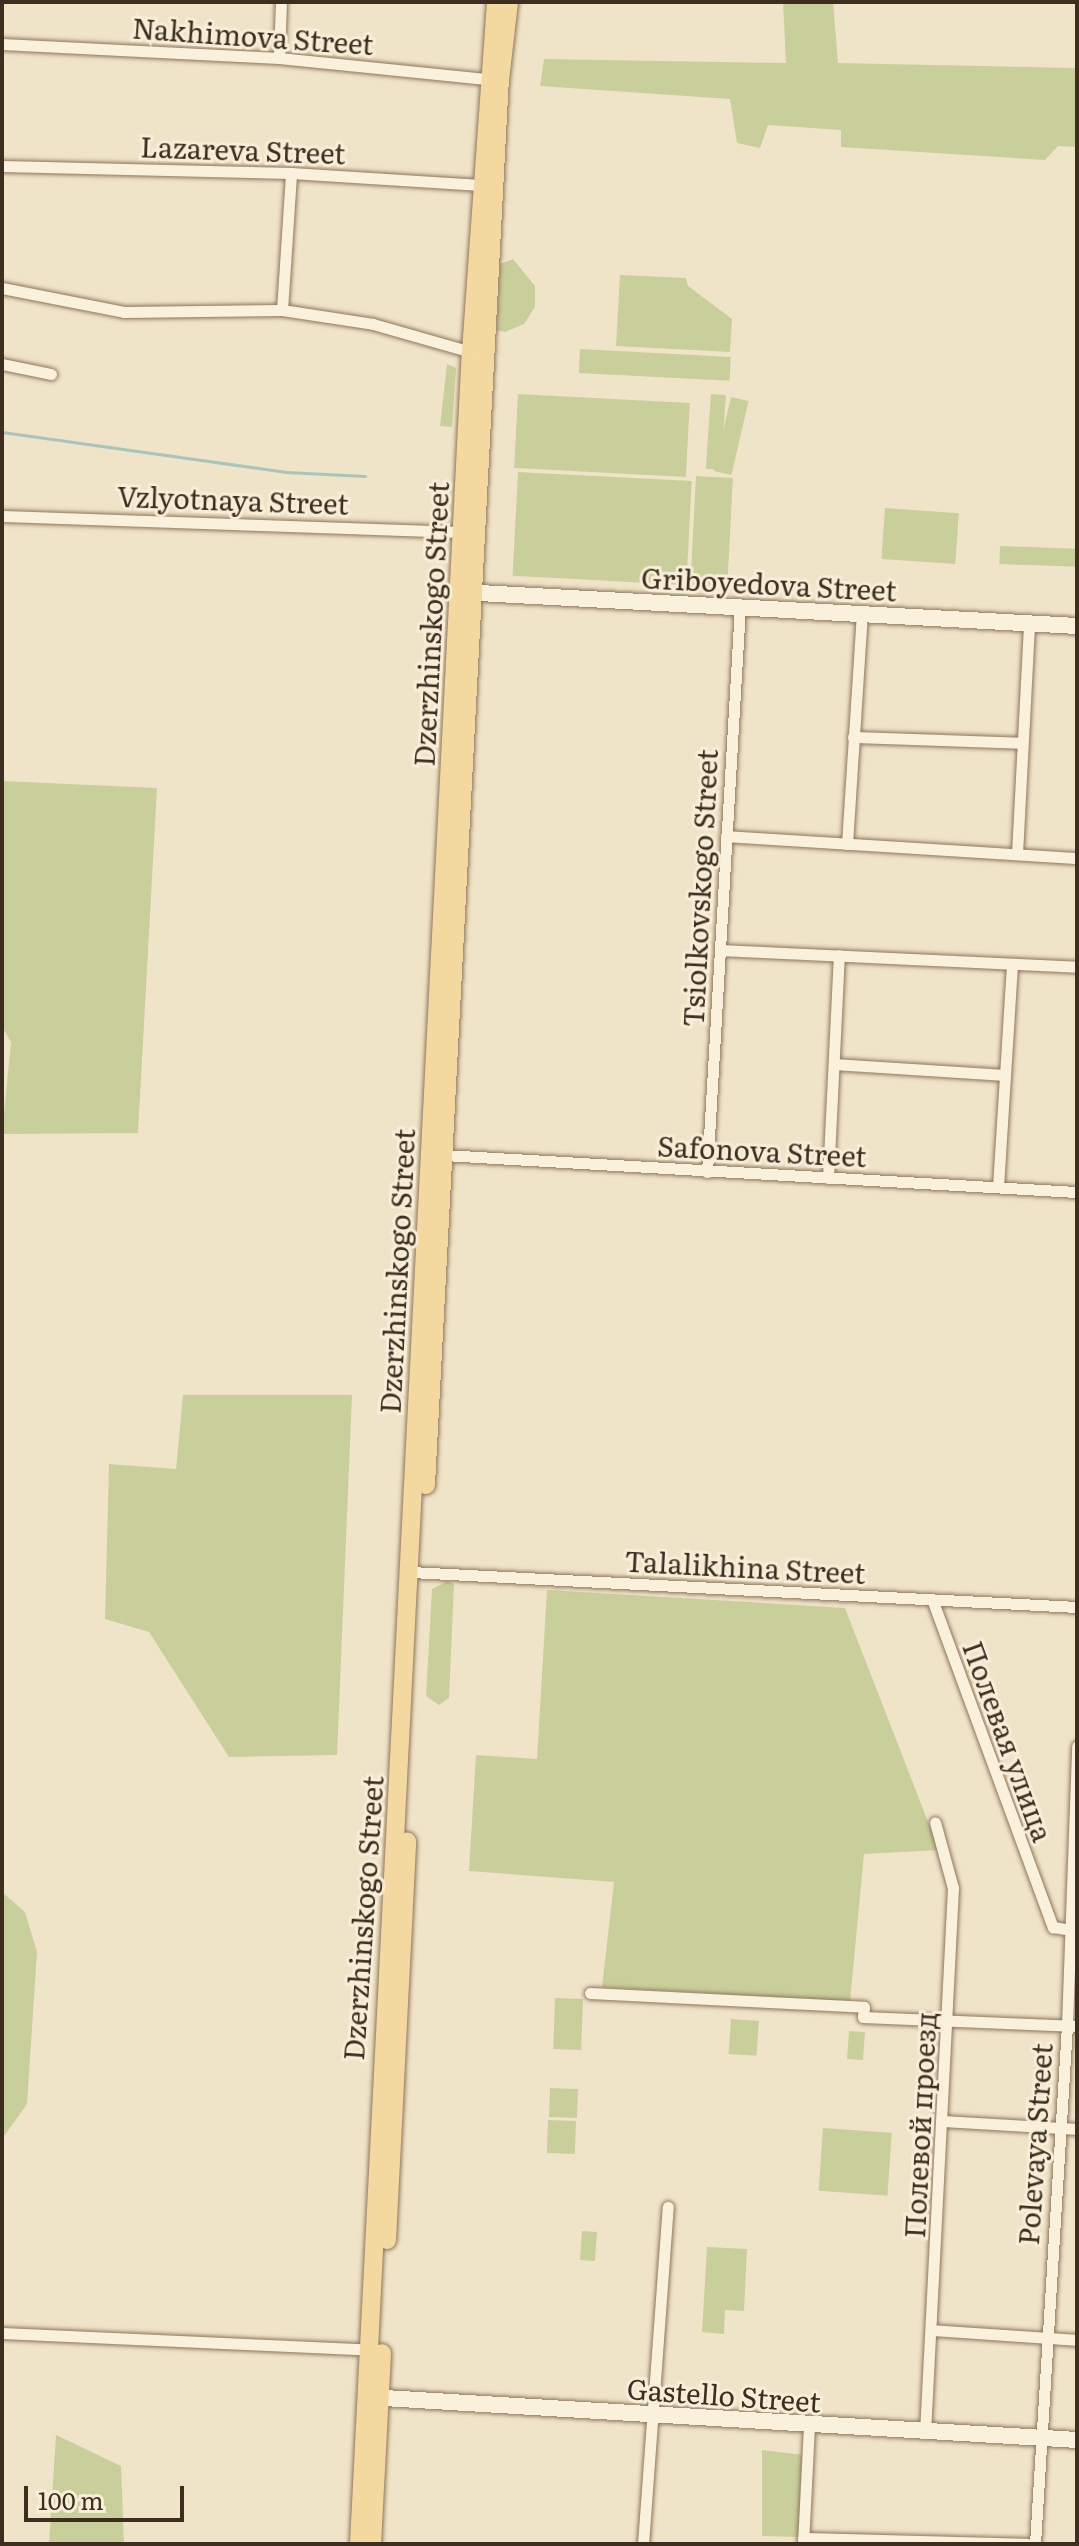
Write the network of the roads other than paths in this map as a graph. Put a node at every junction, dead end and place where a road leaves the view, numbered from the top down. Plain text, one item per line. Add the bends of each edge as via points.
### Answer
1 (281, 2) edge
2 (496, 2) edge
3 (509, 2) edge
4 (2, 44) edge
5 (279, 58) junction
6 (493, 79) junction
7 (2, 166) edge
8 (291, 173) junction
9 (481, 185) junction
10 (2, 288) edge
11 (282, 310) junction
12 (471, 352) junction
13 (2, 364) edge
14 (51, 374) dead end
15 (2, 516) edge
16 (462, 532) junction
17 (466, 593) junction
18 (740, 607) junction
19 (862, 614) junction
20 (1029, 623) junction
21 (1077, 626) edge
22 (853, 737) junction
23 (1022, 743) junction
24 (726, 836) junction
25 (847, 844) junction
26 (1017, 854) junction
27 (1077, 858) edge
28 (720, 950) junction
29 (839, 955) junction
30 (1012, 964) junction
31 (1077, 967) edge
32 (835, 1064) junction
33 (1004, 1075) junction
34 (444, 1155) junction
35 (707, 1172) junction
36 (828, 1178) junction
37 (998, 1187) junction
38 (1077, 1192) edge
39 (416, 1572) junction
40 (932, 1599) junction
41 (1077, 1607) edge
42 (1077, 1746) edge
43 (935, 1822) dead end
44 (1071, 1930) junction
45 (590, 1993) dead end
46 (950, 2020) junction
47 (1072, 2026) edge
48 (944, 2121) junction
49 (1059, 2128) junction
50 (1077, 2129) edge
51 (668, 2207) dead end
52 (931, 2330) junction
53 (2, 2333) edge
54 (1045, 2338) junction
55 (1077, 2340) edge
56 (376, 2350) junction
57 (374, 2397) junction
58 (652, 2415) junction
59 (809, 2427) junction
60 (925, 2433) junction
61 (1041, 2438) junction
62 (1077, 2440) edge
63 (803, 2541) edge
64 (359, 2544) edge
65 (372, 2544) edge
66 (643, 2544) edge
67 (1027, 2544) edge
68 (1035, 2544) edge

1 - 5 street
2 - 6 main road, Dzerzhinskogo Street
3 - 6 main road, Dzerzhinskogo Street
4 - 5 street, Nakhimova Street
5 - 6 street, Nakhimova Street
6 - 9 main road, Dzerzhinskogo Street
6 - 17 main road, Dzerzhinskogo Street
7 - 8 street, Lazareva Street
8 - 9 street, Lazareva Street
8 - 11 street
9 - 12 main road, Dzerzhinskogo Street
10 - 11 street via 124,312
11 - 12 street via 373,324
12 - 16 main road, Dzerzhinskogo Street
13 - 14 street
15 - 16 street, Vzlyotnaya Street
16 - 17 main road, Dzerzhinskogo Street
17 - 18 street, Griboyedova Street
17 - 34 main road, Dzerzhinskogo Street
17 - 39 main road, Dzerzhinskogo Street
18 - 19 street, Griboyedova Street
18 - 24 street, Tsiolkovskogo Street
19 - 20 street, Griboyedova Street
19 - 22 street
20 - 21 street, Griboyedova Street
20 - 23 street
22 - 23 street
22 - 25 street
23 - 26 street
24 - 25 street
24 - 28 street, Tsiolkovskogo Street
25 - 26 street
26 - 27 street
28 - 29 street
28 - 35 street, Tsiolkovskogo Street
29 - 30 street
29 - 32 street
30 - 31 street
30 - 33 street
32 - 33 street
32 - 36 street
33 - 37 street
34 - 35 street, Safonova Street
34 - 39 main road, Dzerzhinskogo Street
35 - 36 street, Safonova Street
36 - 37 street, Safonova Street
37 - 38 street, Safonova Street
39 - 40 street, Talalikhina Street
39 - 56 main road, Dzerzhinskogo Street
40 - 41 street, Talalikhina Street
40 - 44 street, Полевая улица via 1053,1927
42 - 44 street, Polevaya Street
43 - 46 street, Полевой проезд via 953,1888
44 - 47 street, Polevaya Street
45 - 46 street via 864,2007 863,2017
46 - 47 street
46 - 48 street, Полевой проезд
47 - 49 street, Polevaya Street
48 - 49 street
48 - 52 street, Полевой проезд
49 - 50 street
49 - 54 street, Polevaya Street
51 - 58 street
52 - 54 street
52 - 60 street, Полевой проезд
53 - 56 street
54 - 55 street
54 - 61 street, Polevaya Street
56 - 57 main road, Dzerzhinskogo Street
57 - 58 street, Gastello Street
57 - 64 main road, Dzerzhinskogo Street
57 - 65 main road, Dzerzhinskogo Street
58 - 59 street, Gastello Street
58 - 66 street
59 - 60 street, Gastello Street
59 - 63 street
60 - 61 street, Gastello Street
61 - 62 street, Gastello Street
61 - 68 street, Polevaya Street
63 - 67 street

